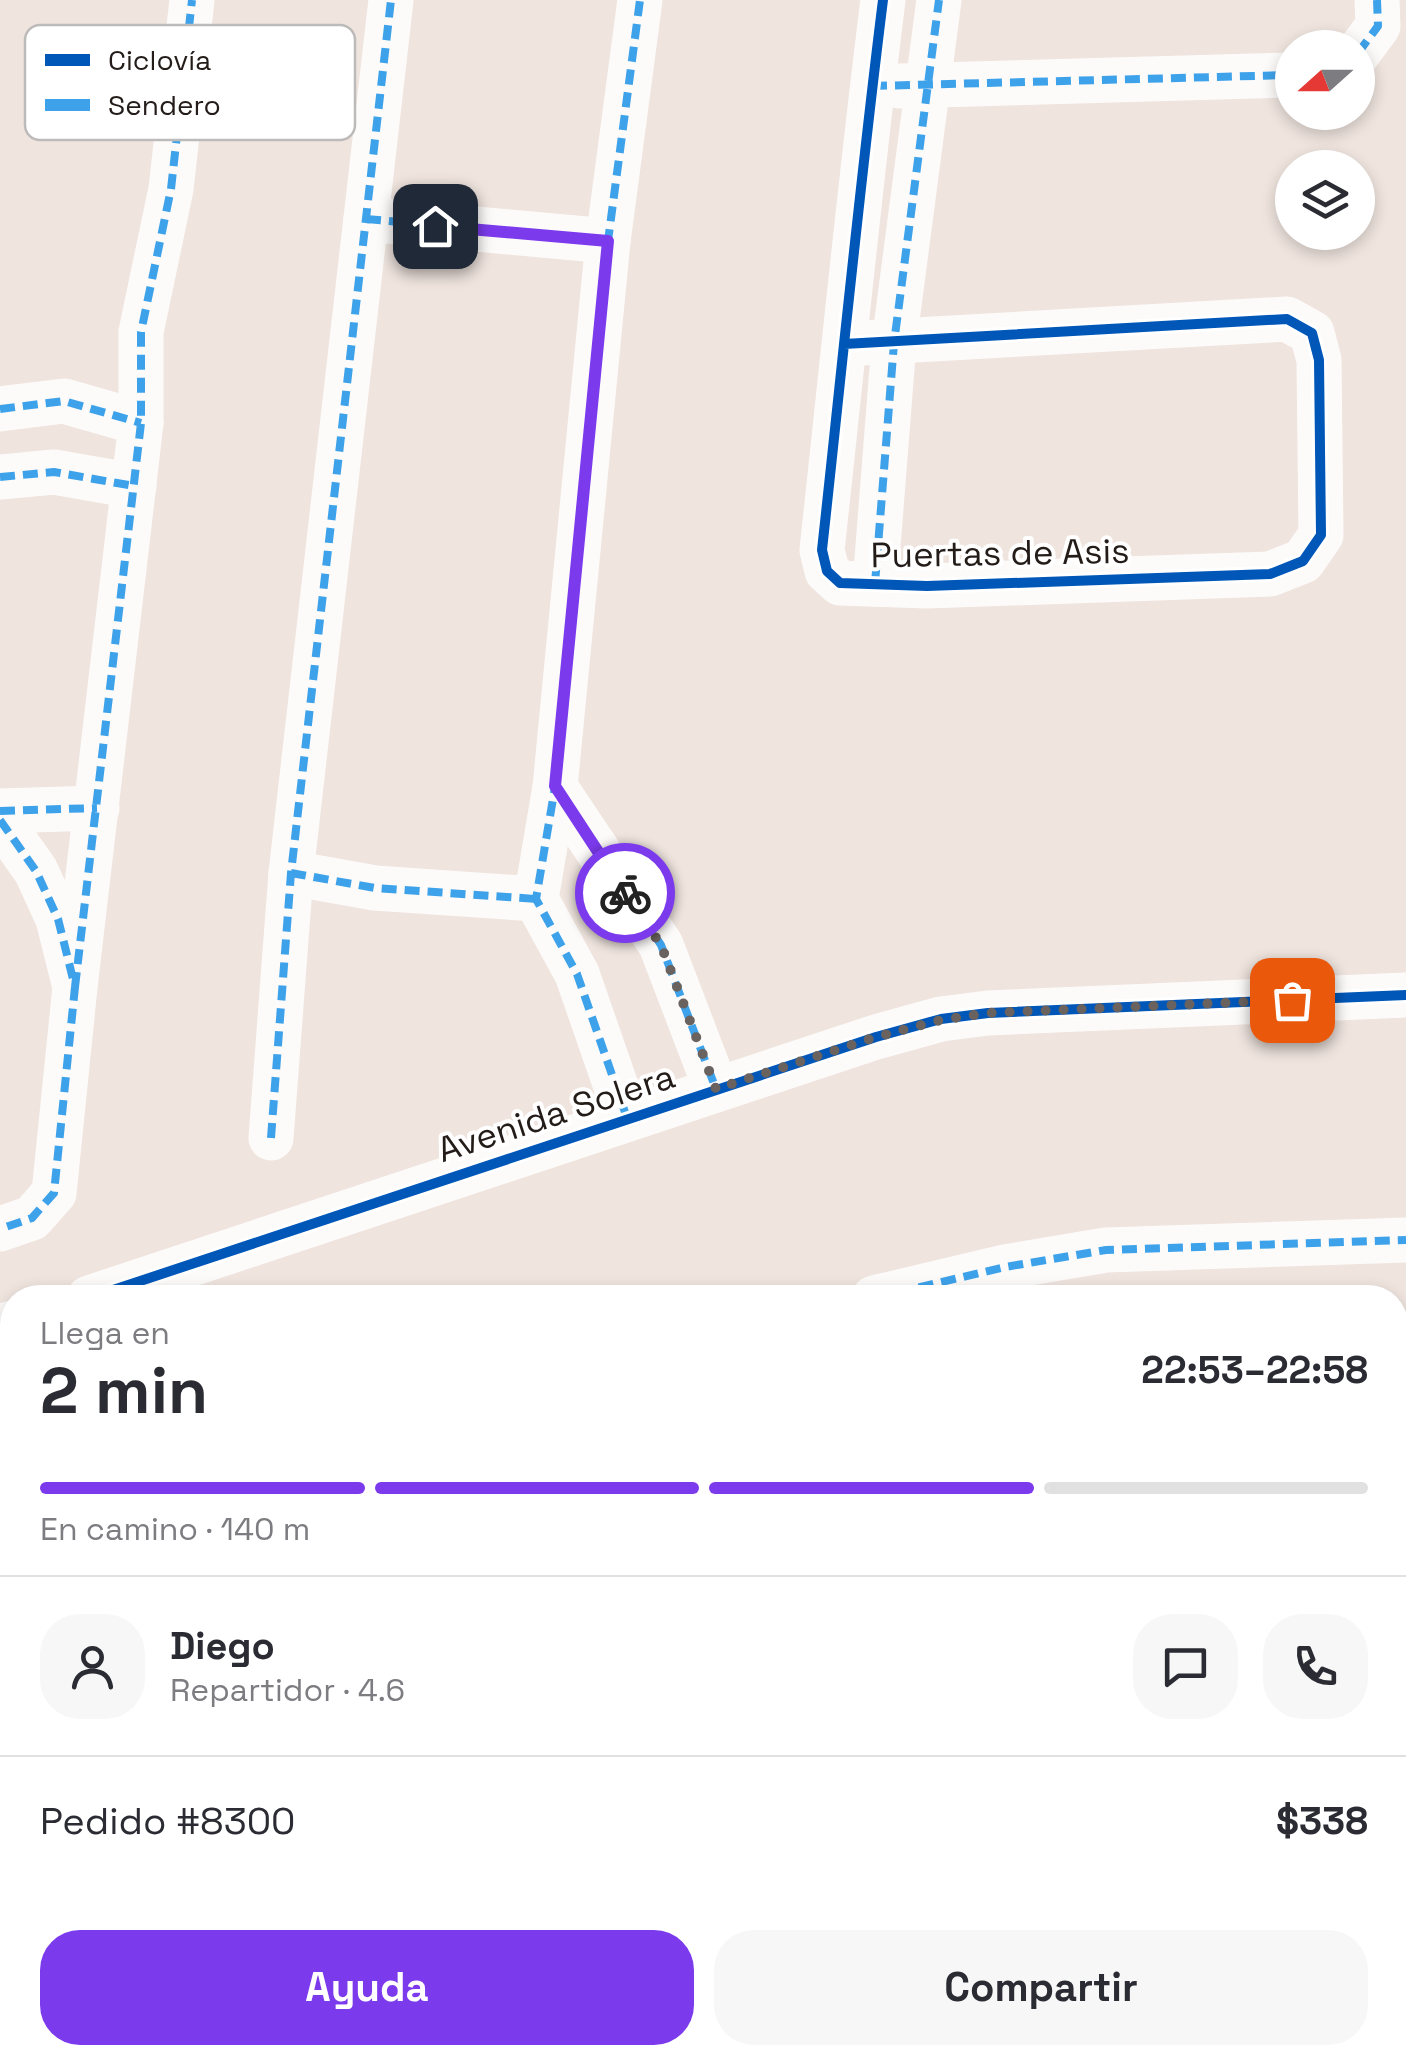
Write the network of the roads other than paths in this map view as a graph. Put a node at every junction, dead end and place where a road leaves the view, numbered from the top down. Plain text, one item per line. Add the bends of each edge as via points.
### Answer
1 (391, 0) edge
2 (640, 0) edge
3 (882, 0) edge
4 (938, 0) edge
5 (1377, 0) edge
6 (1375, 30) edge
7 (1275, 76) edge
8 (872, 86) junction
9 (926, 86) junction
10 (174, 140) edge
11 (366, 219) junction
12 (608, 241) junction
13 (894, 343) junction
14 (844, 344) junction
15 (2, 401) edge
16 (141, 423) junction
17 (0, 477) edge
18 (134, 486) junction
19 (875, 584) junction
20 (555, 786) junction
21 (97, 808) junction
22 (0, 810) edge
23 (0, 820) edge
24 (291, 873) junction
25 (536, 899) junction
26 (76, 987) junction
27 (1406, 995) edge
28 (716, 1089) junction
29 (627, 1118) junction
30 (271, 1138) dead end
31 (0, 1228) edge
32 (1406, 1240) edge
33 (128, 1285) edge
34 (927, 1285) edge

1 - 11 street
2 - 12 street
3 - 8 street, Puertas de Asis
4 - 9 street, Puertas de Asis
5 - 6 street
7 - 9 street
8 - 9 street
8 - 14 street, Puertas de Asis
9 - 13 street, Puertas de Asis
10 - 16 street via 142,332
11 - 12 street
11 - 24 street
12 - 20 street
13 - 14 street
13 - 19 street, Puertas de Asis
13 - 19 street, Puertas de Asis via 1287,320 1312,333 1319,360 1321,535 1302,561 1270,574
14 - 19 street, Puertas de Asis via 822,550 828,571 840,582
15 - 16 street via 64,400
16 - 18 street
17 - 18 street via 54,472
18 - 21 street
20 - 25 street
20 - 28 street via 661,945
21 - 22 street
21 - 26 street
23 - 26 street via 36,871 58,919
24 - 25 street via 375,888
24 - 30 street
25 - 29 street via 578,974
26 - 31 street via 54,1192 32,1218
27 - 28 street, Avenida Solera via 972,1015 876,1037
28 - 29 street, Avenida Solera
29 - 33 street, Avenida Solera
32 - 34 street via 1106,1250

